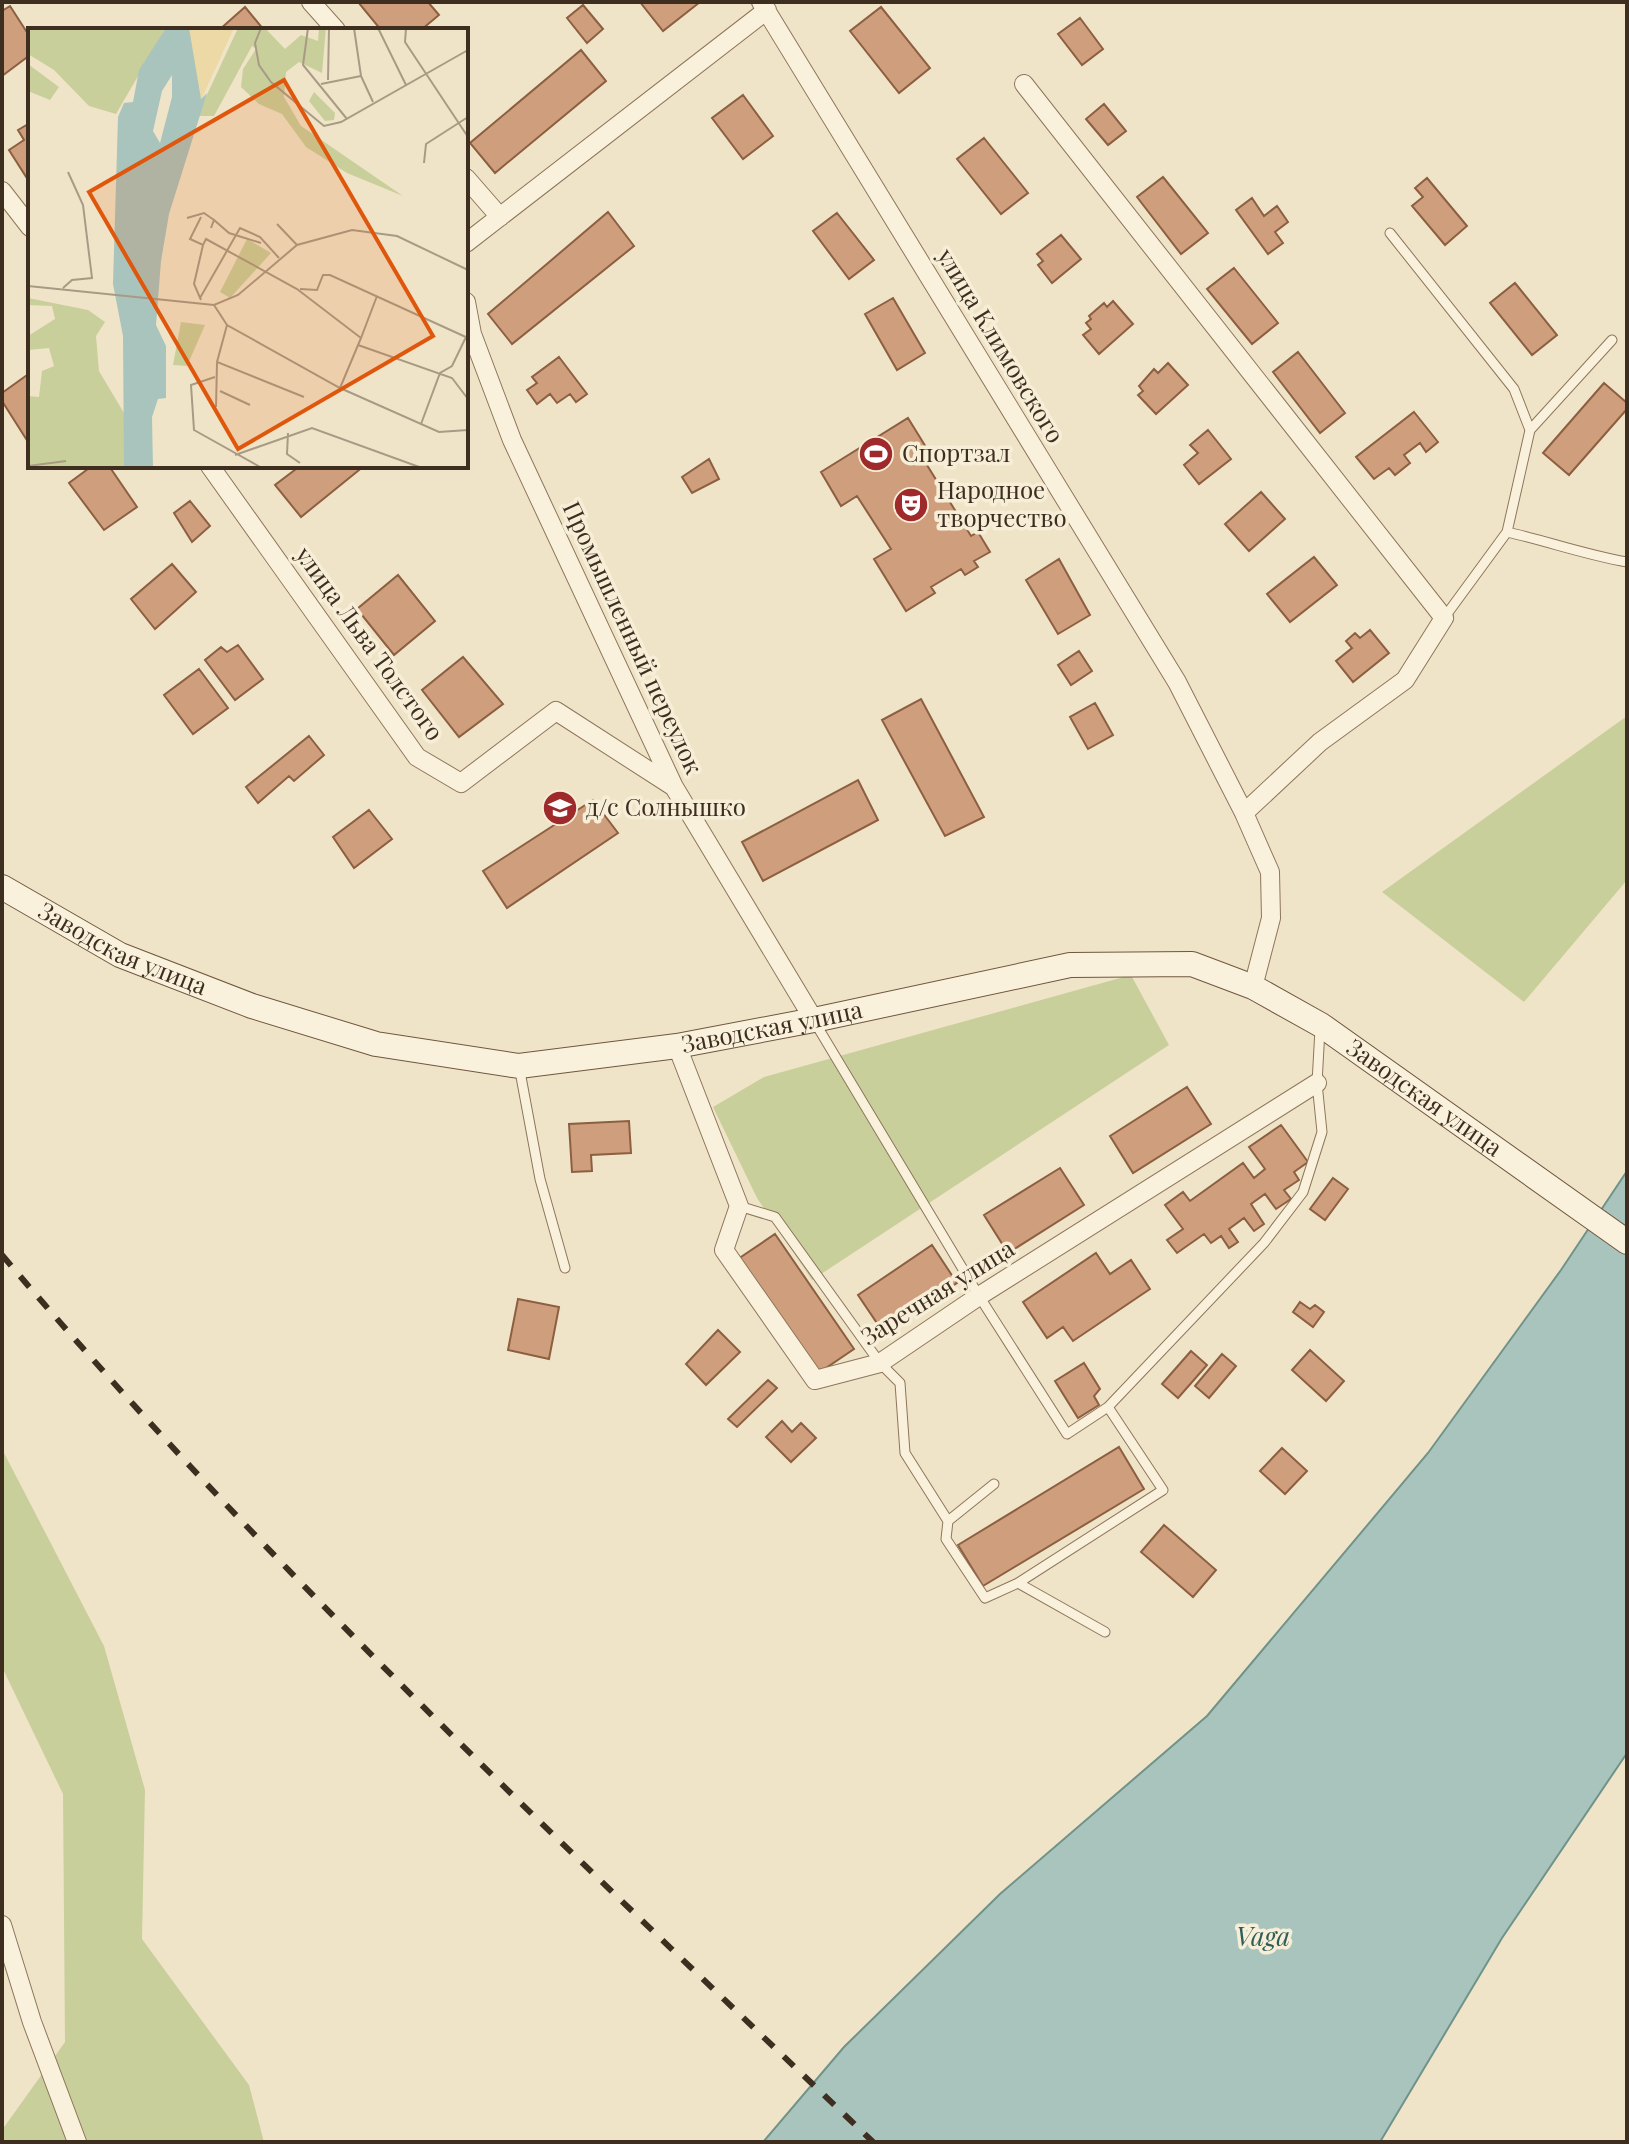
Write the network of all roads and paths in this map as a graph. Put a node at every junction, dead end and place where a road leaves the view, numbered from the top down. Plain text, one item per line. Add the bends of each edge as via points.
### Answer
1 (311, 2) edge
2 (764, 6) edge
3 (334, 28) edge
4 (1024, 84) dead end
5 (468, 180) edge
6 (2, 191) edge
7 (500, 217) junction
8 (28, 224) edge
9 (1390, 233) dead end
10 (468, 241) edge
11 (468, 313) edge
12 (1612, 340) dead end
13 (1530, 430) junction
14 (211, 468) edge
15 (1507, 532) junction
16 (1627, 562) edge
17 (1444, 618) junction
18 (674, 787) junction
19 (1244, 813) junction
20 (2, 887) edge
21 (1253, 987) junction
22 (814, 1020) junction
23 (1321, 1025) junction
24 (677, 1046) junction
25 (519, 1066) junction
26 (1317, 1083) junction
27 (739, 1206) junction
28 (1627, 1242) edge
29 (565, 1268) dead end
30 (979, 1296) junction
31 (880, 1363) junction
32 (1108, 1407) junction
33 (994, 1484) dead end
34 (948, 1521) junction
35 (1018, 1583) junction
36 (1105, 1632) dead end
37 (2, 1925) edge
38 (77, 2142) edge

1 - 3 street
2 - 7 street
2 - 19 street, улица Климовского via 1177,682
4 - 17 street
5 - 7 street
6 - 8 street
7 - 10 street
9 - 13 lane via 1514,389
11 - 18 street, Промышленный переулок via 512,440
12 - 13 lane
13 - 15 lane
14 - 18 street, улица Льва Толстого via 417,757 461,783 556,711
15 - 16 lane
15 - 17 lane
17 - 19 street via 1405,680 1320,742
18 - 22 street, Промышленный переулок
19 - 21 street, улица Климовского via 1270,872 1271,918
20 - 25 main road, Заводская улица via 120,955 252,1006 376,1044
21 - 22 main road, Заводская улица via 1192,964 1070,965
21 - 23 main road, Заводская улица
22 - 24 main road, Заводская улица
22 - 30 lane
23 - 26 lane
23 - 28 main road, Заводская улица
24 - 25 main road, Заводская улица
24 - 27 street
25 - 29 lane via 540,1179
26 - 30 street, Заречная улица
26 - 32 lane via 1322,1132 1303,1192 1264,1243
27 - 31 lane via 775,1217
27 - 31 street, Заречная улица via 724,1250 815,1380
30 - 31 street, Заречная улица
30 - 32 lane via 1067,1434
31 - 34 lane via 900,1383 905,1453
32 - 35 lane via 1163,1490
33 - 34 lane
34 - 35 lane via 946,1539 985,1598
35 - 36 lane
37 - 38 street

